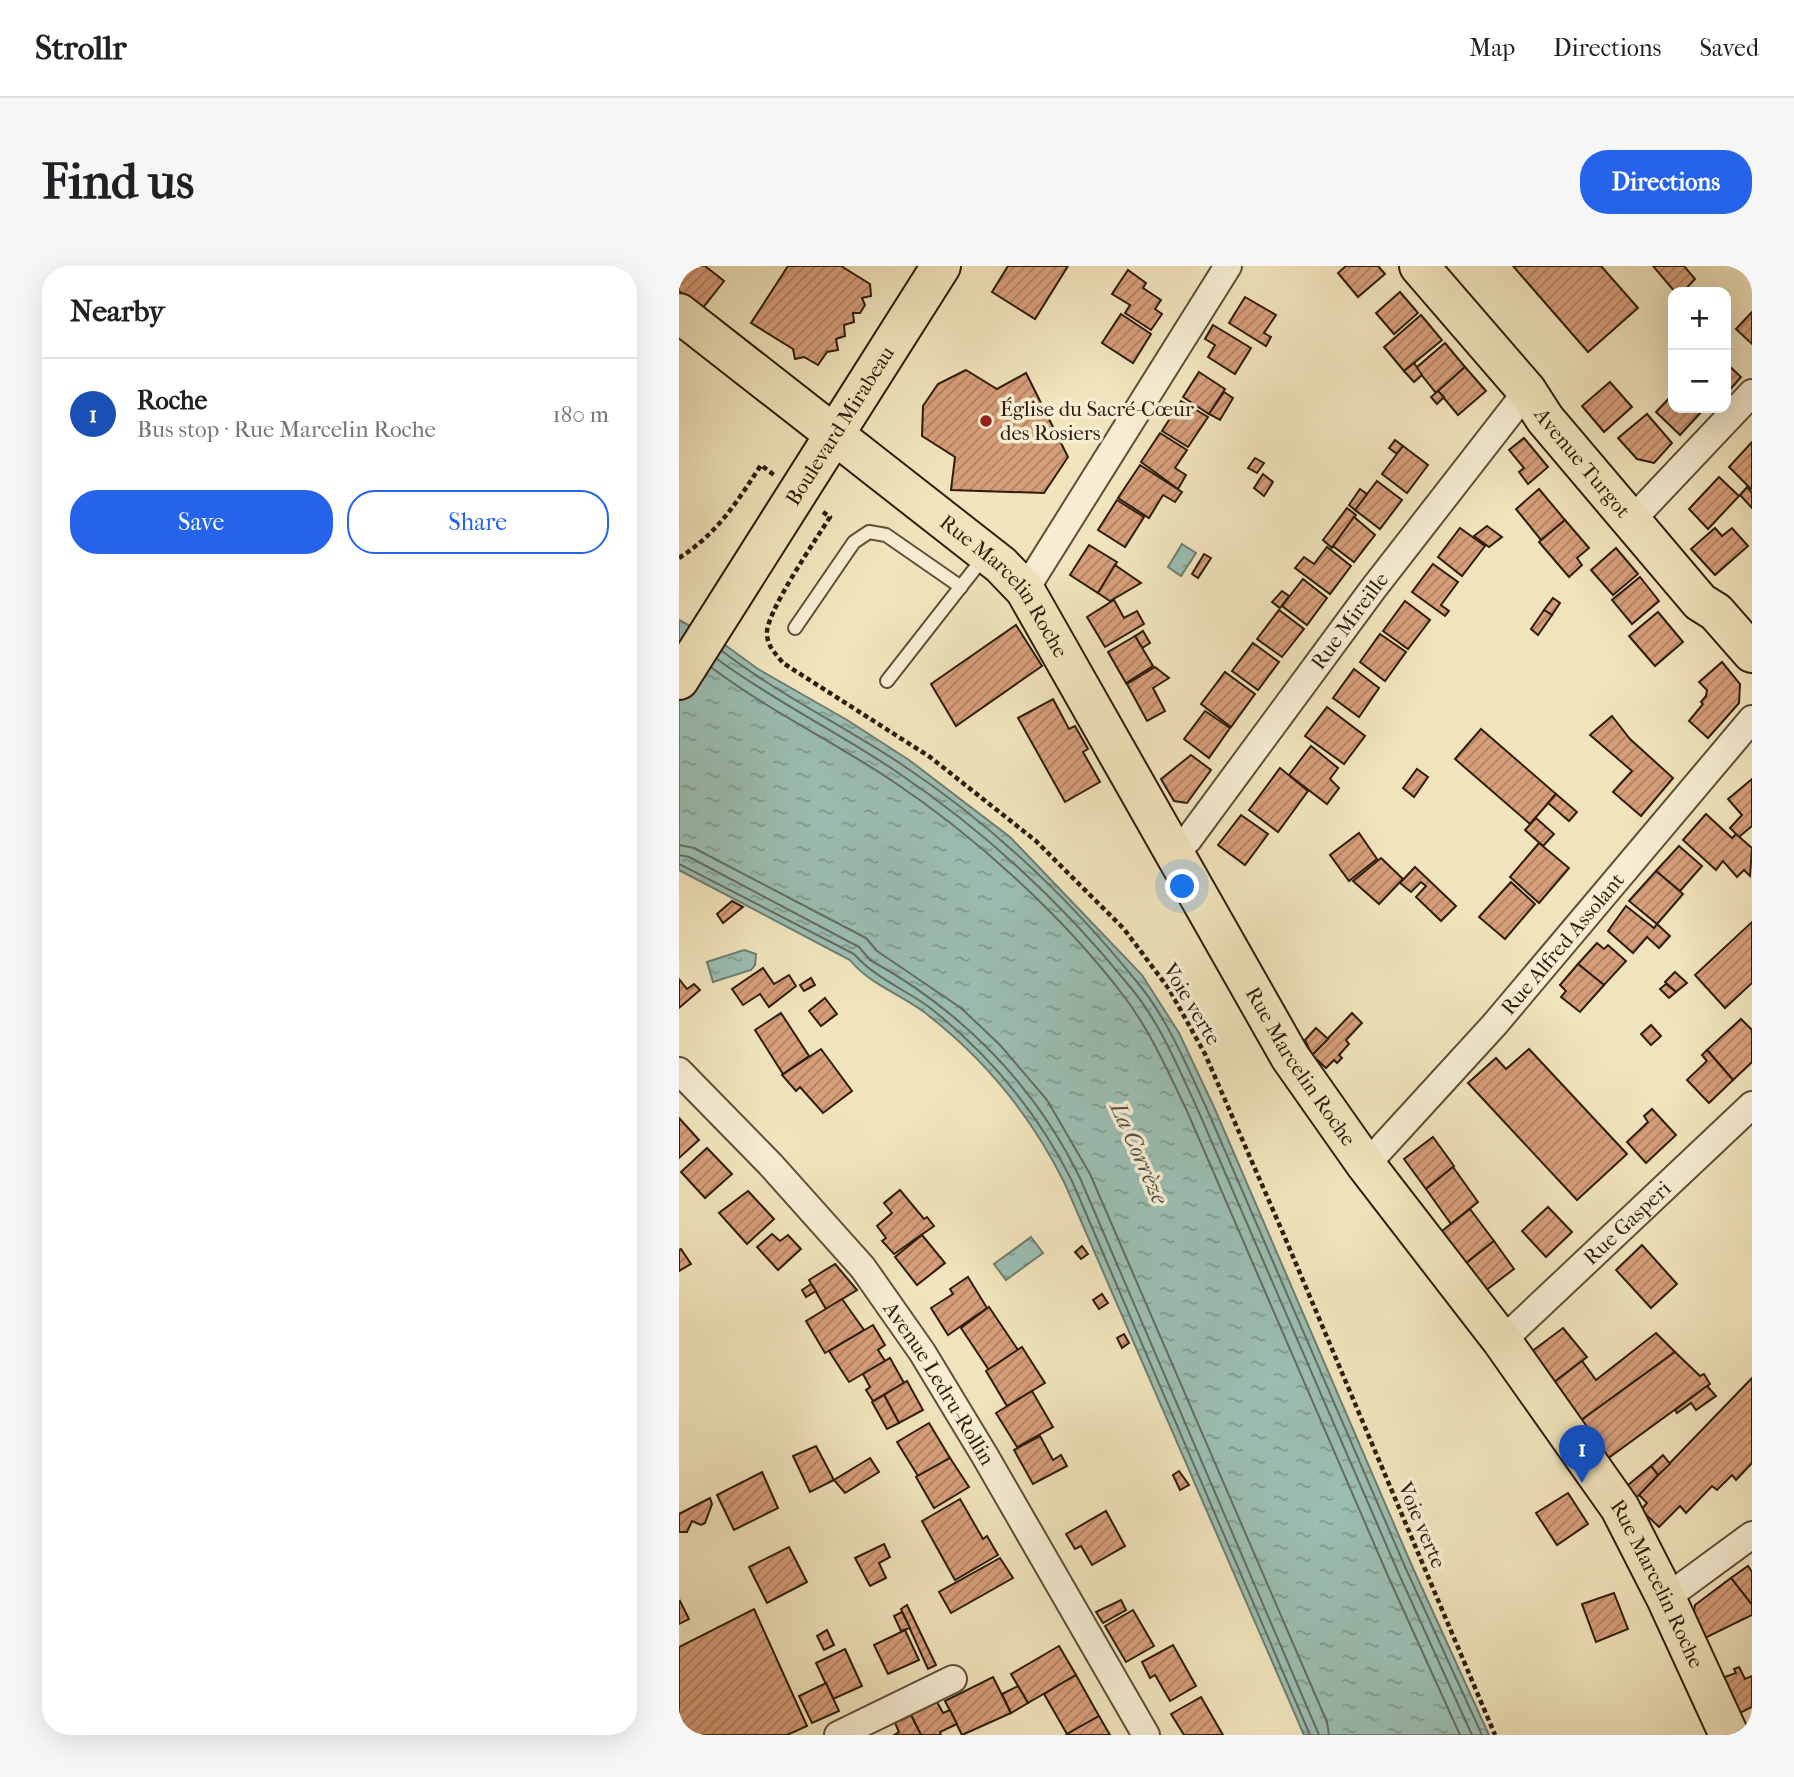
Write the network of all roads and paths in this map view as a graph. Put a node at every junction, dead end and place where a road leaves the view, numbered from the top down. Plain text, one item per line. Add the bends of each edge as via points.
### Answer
1 (941, 266) edge
2 (1228, 266) edge
3 (1419, 266) edge
4 (679, 313) edge
5 (1527, 391) junction
6 (1752, 393) edge
7 (832, 434) junction
8 (796, 494) junction
9 (1631, 521) junction
10 (987, 554) junction
11 (679, 558) edge
12 (961, 587) junction
13 (1025, 590) junction
14 (795, 628) dead end
15 (1752, 653) edge
16 (679, 680) edge
17 (887, 681) dead end
18 (1752, 719) edge
19 (1175, 852) junction
20 (679, 1071) edge
21 (1752, 1105) edge
22 (1366, 1165) junction
23 (1501, 1341) junction
24 (1752, 1535) edge
25 (1666, 1598) junction
26 (953, 1679) dead end
27 (838, 1735) edge
28 (1146, 1735) edge
29 (1495, 1735) edge
30 (1729, 1735) edge

1 - 7 main road, Boulevard Mirabeau
2 - 13 street
3 - 5 main road, Avenue Turgot
4 - 7 main road, Rue Marcelin Roche
5 - 9 main road, Avenue Turgot
5 - 19 street, Rue Mireille
6 - 9 street
7 - 8 main road, Boulevard Mirabeau
7 - 10 main road, Rue Marcelin Roche
8 - 11 path, Voie verte via 761,465 724,521
8 - 16 main road, Boulevard Mirabeau
8 - 29 path, Voie verte via 830,517 771,615 766,633 771,650 783,663 930,757 1036,841 1124,929 1168,989 1205,1055
9 - 15 main road, Avenue Turgot via 1700,603 1716,612
10 - 12 lane
10 - 13 main road, Rue Marcelin Roche
12 - 14 lane via 886,535 869,532 854,542
12 - 17 lane
13 - 19 main road, Rue Marcelin Roche
18 - 22 street, Rue Alfred Assolant via 1495,1024
19 - 22 main road, Rue Marcelin Roche via 1290,1057
20 - 28 street, Avenue Ledru-Rollin via 863,1268 922,1352
21 - 23 street, Rue Gasperi
22 - 23 main road, Rue Marcelin Roche
23 - 25 main road, Rue Marcelin Roche via 1620,1508
24 - 25 street
25 - 30 main road, Rue Marcelin Roche
26 - 27 street

